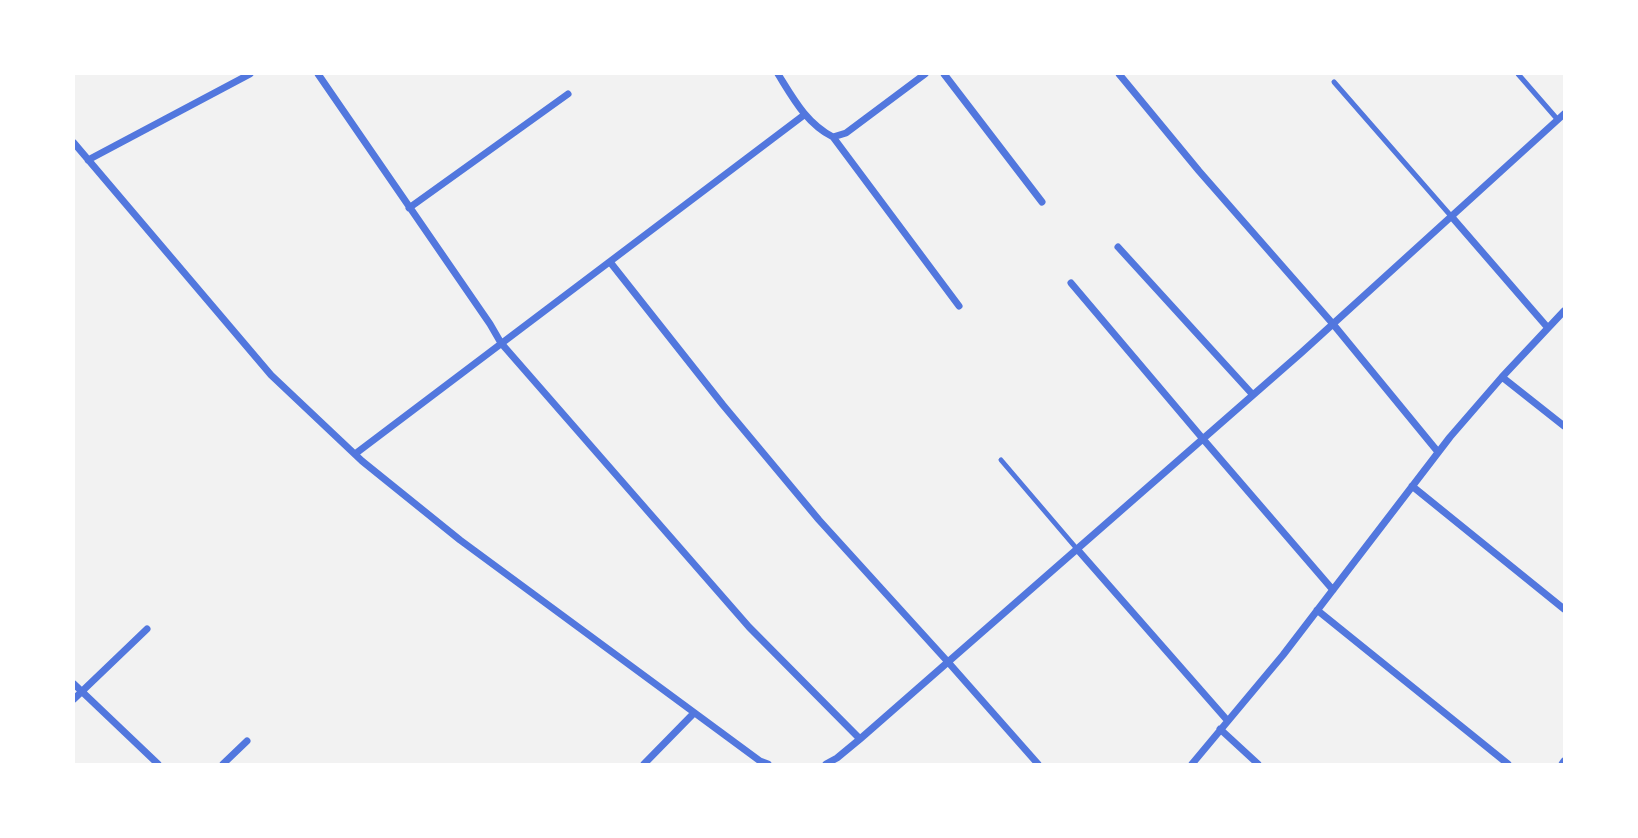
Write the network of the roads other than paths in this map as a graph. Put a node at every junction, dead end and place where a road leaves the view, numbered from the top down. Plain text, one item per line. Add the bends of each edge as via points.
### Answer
1 (250, 74) edge
2 (318, 74) edge
3 (778, 74) edge
4 (925, 74) edge
5 (944, 74) edge
6 (1119, 74) edge
7 (1518, 74) edge
8 (1334, 82) dead end
9 (568, 94) dead end
10 (804, 115) junction
11 (1561, 117) edge
12 (1564, 127) edge
13 (833, 137) junction
14 (74, 143) edge
15 (88, 160) junction
16 (1042, 202) dead end
17 (409, 208) junction
18 (1451, 216) junction
19 (1118, 247) dead end
20 (610, 261) junction
21 (1071, 283) dead end
22 (959, 306) dead end
23 (1564, 311) edge
24 (1332, 324) junction
25 (1548, 328) junction
26 (501, 343) junction
27 (1502, 377) junction
28 (1253, 395) junction
29 (1564, 426) edge
30 (1203, 439) junction
31 (1438, 452) junction
32 (355, 454) junction
33 (1001, 460) dead end
34 (1412, 486) junction
35 (1077, 549) junction
36 (1333, 590) junction
37 (1564, 609) edge
38 (1317, 610) junction
39 (146, 629) dead end
40 (948, 662) junction
41 (74, 684) edge
42 (82, 691) junction
43 (74, 699) edge
44 (694, 713) junction
45 (1227, 720) junction
46 (1220, 729) junction
47 (860, 739) junction
48 (247, 741) dead end
49 (158, 765) edge
50 (223, 765) edge
51 (645, 765) edge
52 (768, 765) edge
53 (826, 765) edge
54 (1038, 765) edge
55 (1192, 765) edge
56 (1258, 765) edge
57 (1508, 765) edge

1 - 15 street
2 - 17 street
3 - 10 street
4 - 13 street via 846,133
5 - 16 street
6 - 24 street
7 - 11 lane
8 - 18 lane
9 - 17 street
10 - 13 street
10 - 20 street
11 - 12 street
11 - 18 street
13 - 22 street
14 - 15 street
15 - 32 street via 271,375
17 - 26 street
18 - 24 street
18 - 25 street
19 - 28 street
20 - 26 street
20 - 40 street via 819,520
21 - 30 street
23 - 25 street
24 - 28 street
24 - 31 street
25 - 27 street
26 - 32 street
26 - 47 street via 749,627
27 - 29 street
27 - 31 street
28 - 30 street
30 - 35 street
30 - 36 street
31 - 34 street
32 - 44 street via 460,540
33 - 35 lane
34 - 36 street
34 - 37 street
35 - 40 street
35 - 45 street
36 - 38 street
38 - 45 street
38 - 57 street
39 - 42 street
40 - 47 street
40 - 54 street
41 - 42 street
42 - 43 street
42 - 49 street
44 - 51 street
44 - 52 street
45 - 46 street
46 - 55 street
46 - 56 street
47 - 53 street
48 - 50 street

